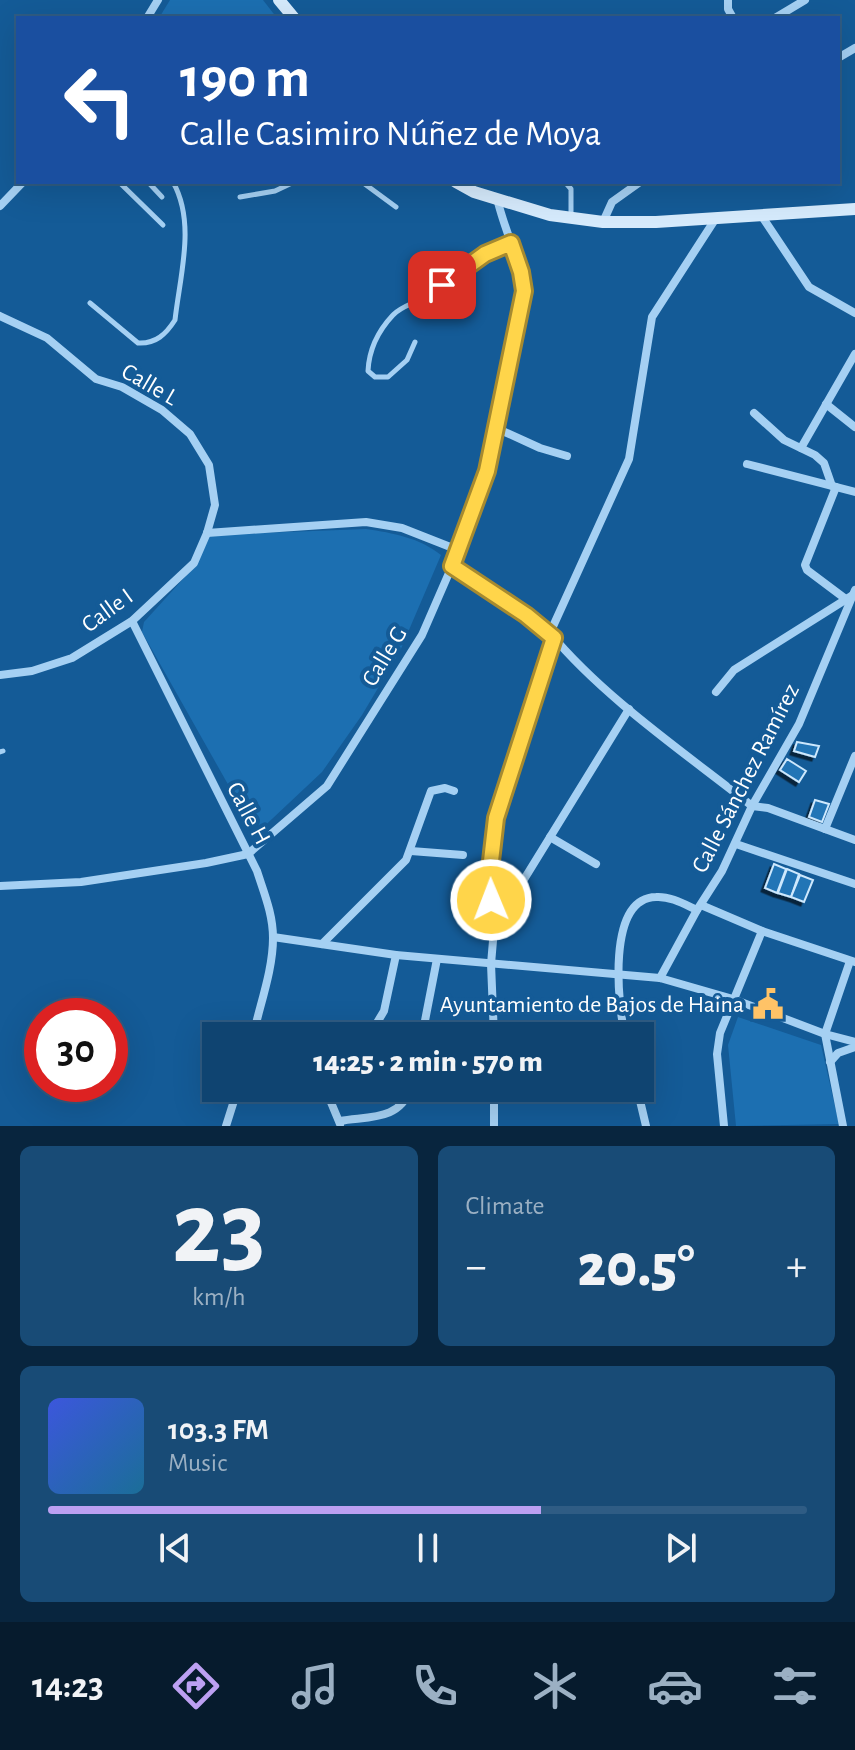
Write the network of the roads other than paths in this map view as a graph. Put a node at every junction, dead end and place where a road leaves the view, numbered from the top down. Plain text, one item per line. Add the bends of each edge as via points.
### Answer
1 (279, 0) edge
2 (805, 0) edge
3 (292, 16) edge
4 (778, 16) edge
5 (21, 184) edge
6 (121, 184) edge
7 (150, 184) edge
8 (174, 184) edge
9 (290, 184) edge
10 (365, 184) edge
11 (460, 184) edge
12 (567, 184) edge
13 (637, 184) edge
14 (162, 197) dead end
15 (240, 197) dead end
16 (497, 198) junction
17 (0, 206) edge
18 (396, 207) dead end
19 (855, 209) edge
20 (761, 214) junction
21 (717, 217) junction
22 (571, 218) junction
23 (603, 222) junction
24 (163, 225) dead end
25 (511, 243) junction
26 (90, 303) dead end
27 (855, 313) edge
28 (0, 316) edge
29 (415, 342) dead end
30 (855, 354) edge
31 (826, 404) junction
32 (754, 413) dead end
33 (855, 427) edge
34 (496, 428) junction
35 (801, 448) junction
36 (567, 456) dead end
37 (747, 464) dead end
38 (834, 487) junction
39 (855, 492) edge
40 (207, 533) junction
41 (458, 550) junction
42 (452, 566) junction
43 (852, 595) edge
44 (132, 621) junction
45 (552, 636) junction
46 (0, 675) edge
47 (716, 692) dead end
48 (629, 709) junction
49 (855, 756) edge
50 (454, 791) dead end
51 (752, 806) junction
52 (825, 829) junction
53 (550, 837) junction
54 (855, 840) edge
55 (736, 844) junction
56 (411, 851) junction
57 (248, 854) junction
58 (463, 855) dead end
59 (596, 864) dead end
60 (855, 884) edge
61 (0, 886) edge
62 (699, 908) junction
63 (494, 929) junction
64 (762, 931) junction
65 (273, 937) junction
66 (322, 944) junction
67 (396, 955) junction
68 (437, 959) junction
69 (852, 961) edge
70 (491, 964) junction
71 (619, 973) junction
72 (660, 978) junction
73 (733, 999) junction
74 (256, 1022) edge
75 (377, 1022) edge
76 (425, 1022) edge
77 (493, 1022) edge
78 (624, 1022) edge
79 (825, 1034) junction
80 (855, 1045) edge
81 (830, 1062) junction
82 (234, 1102) edge
83 (331, 1102) edge
84 (404, 1102) edge
85 (494, 1102) edge
86 (640, 1102) edge
87 (340, 1123) edge
88 (226, 1126) edge
89 (494, 1126) edge
90 (646, 1126) edge
91 (724, 1126) edge
92 (843, 1126) edge

1 - 3 main road
2 - 4 street
5 - 17 street
6 - 24 lane
7 - 14 lane
8 - 26 lane via 182,198 185,228 171,326 163,337 138,343
9 - 15 lane
10 - 18 lane
11 - 16 main road
12 - 22 lane
13 - 23 street via 612,202
16 - 22 main road
16 - 25 street, Calle G
19 - 20 main road
20 - 21 main road
20 - 27 street via 809,287
21 - 23 main road
21 - 45 street via 652,317 629,459
22 - 23 main road
25 - 29 lane via 396,312 378,334 368,371 388,377 407,360
25 - 34 street, Calle G via 524,291
28 - 40 street, Calle L via 47,338 96,379 162,410 190,434 209,465 215,505
30 - 31 street
31 - 33 street
31 - 35 street
32 - 35 street
34 - 36 street
34 - 41 street, Calle G via 487,471
35 - 38 street via 824,463
37 - 38 street
38 - 39 street
38 - 43 street via 805,567
40 - 41 street via 366,522 402,528
40 - 44 street, Calle I via 194,563
41 - 42 street, Calle G
42 - 45 street
42 - 57 street, Calle G via 422,635 327,786
43 - 47 street via 734,670
43 - 51 street, Calle Sánchez Ramírez via 799,724
44 - 46 street, Calle I via 72,658
44 - 57 street, Calle H
45 - 48 street
45 - 63 street via 496,818 491,861
48 - 51 street
48 - 53 street
49 - 52 street
50 - 56 street via 431,791
51 - 52 street
51 - 55 street, Calle Sánchez Ramírez
52 - 54 street
53 - 59 street
53 - 63 street
55 - 60 street
55 - 62 street, Calle Sánchez Ramírez
56 - 58 street
56 - 66 street
57 - 61 street, Calle G via 81,882
57 - 65 street, Calle H via 270,909
62 - 64 street
62 - 71 street via 652,896 638,905 620,941
62 - 72 street, Calle Sánchez Ramírez
63 - 70 street
64 - 69 street
64 - 73 street
65 - 66 street
65 - 74 street, Calle H
66 - 67 street
67 - 68 street
67 - 75 street
68 - 70 street
68 - 76 street
69 - 79 street
70 - 71 street
70 - 77 street
71 - 72 street
71 - 78 street
72 - 73 street
73 - 79 street
73 - 91 street via 717,1054
79 - 80 street
79 - 81 street
80 - 81 street
81 - 92 street
82 - 88 street
83 - 87 street
84 - 87 street via 397,1110
85 - 89 street
86 - 90 street

